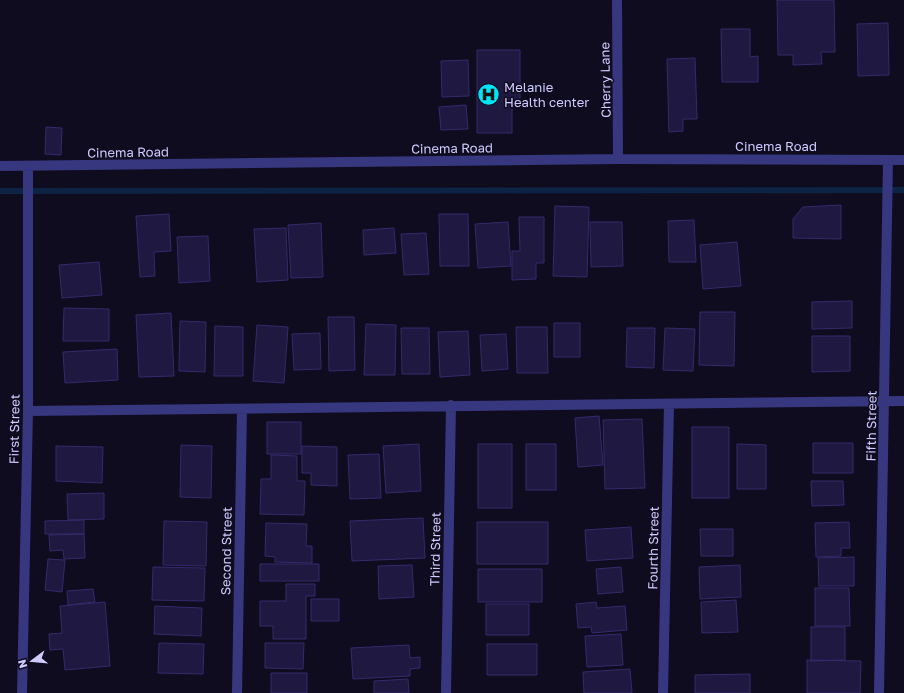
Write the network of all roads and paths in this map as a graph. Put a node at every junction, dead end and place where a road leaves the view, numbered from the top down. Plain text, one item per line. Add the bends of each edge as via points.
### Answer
1 (617, 0) edge
2 (618, 159) junction
3 (888, 160) junction
4 (904, 160) edge
5 (0, 166) edge
6 (28, 166) junction
7 (884, 401) junction
8 (904, 401) edge
9 (669, 404) junction
10 (450, 405) junction
11 (242, 410) junction
12 (28, 411) junction
13 (22, 693) edge
14 (236, 693) edge
15 (446, 693) edge
16 (663, 693) edge
17 (880, 693) edge

1 - 2 street, Cherry Lane
2 - 3 street, Cinema Road
2 - 6 street, Cinema Road
3 - 4 street, Cinema Road
3 - 7 street, Fifth Street
5 - 6 street, Cinema Road
6 - 12 street, First Street
7 - 8 street
7 - 9 street
7 - 17 street, Fifth Street
9 - 10 street
9 - 16 street, Fourth Street
10 - 11 street
10 - 15 street, Third Street
11 - 12 street
11 - 14 street, Second Street
12 - 13 street, First Street

